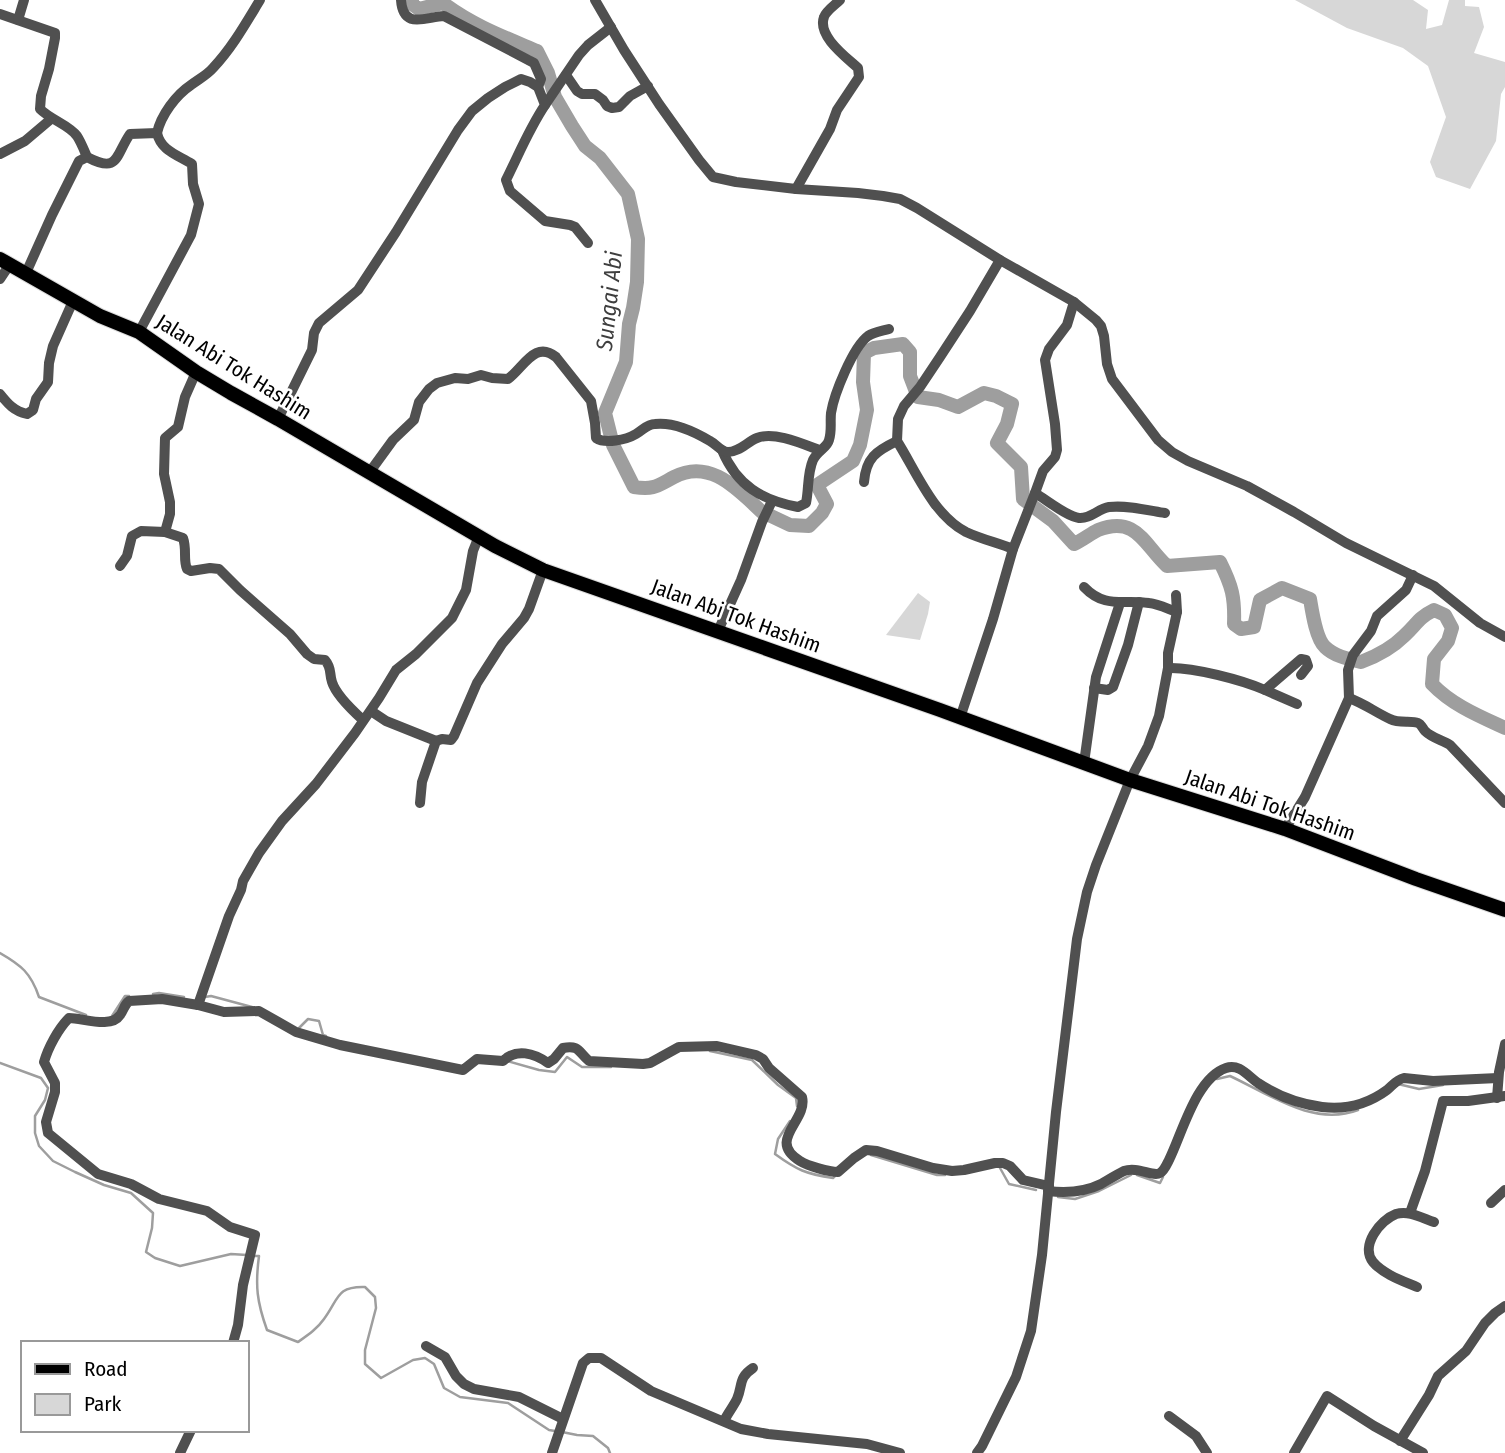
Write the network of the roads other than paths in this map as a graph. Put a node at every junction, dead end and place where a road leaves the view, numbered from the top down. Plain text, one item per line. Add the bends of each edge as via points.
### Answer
1 (24, 0) edge
2 (260, 0) edge
3 (401, 0) edge
4 (596, 0) edge
5 (840, 0) edge
6 (0, 14) edge
7 (19, 20) junction
8 (611, 27) junction
9 (563, 79) junction
10 (648, 86) junction
11 (538, 87) junction
12 (545, 105) junction
13 (51, 119) junction
14 (157, 133) junction
15 (0, 154) edge
16 (88, 157) junction
17 (796, 189) junction
18 (588, 243) dead end
19 (1000, 260) junction
20 (5, 262) edge
21 (26, 273) junction
22 (0, 279) edge
23 (73, 301) junction
24 (1074, 302) junction
25 (889, 329) dead end
26 (139, 332) junction
27 (196, 372) junction
28 (0, 394) edge
29 (278, 419) junction
30 (897, 441) junction
31 (722, 450) junction
32 (819, 450) junction
33 (369, 473) junction
34 (864, 482) dead end
35 (1034, 497) junction
36 (772, 501) junction
37 (1164, 513) dead end
38 (165, 532) junction
39 (479, 536) junction
40 (1013, 549) junction
41 (120, 566) dead end
42 (543, 570) junction
43 (1413, 575) junction
44 (1084, 587) dead end
45 (1176, 595) dead end
46 (1139, 602) junction
47 (1120, 603) junction
48 (1177, 612) junction
49 (718, 631) junction
50 (1505, 636) edge
51 (1168, 668) junction
52 (1301, 675) dead end
53 (1094, 688) junction
54 (1265, 690) junction
55 (1349, 698) junction
56 (1297, 704) dead end
57 (371, 711) junction
58 (960, 718) junction
59 (363, 720) junction
60 (436, 741) junction
61 (1084, 763) junction
62 (1130, 780) junction
63 (420, 803) dead end
64 (1505, 803) edge
65 (1285, 829) junction
66 (1505, 910) edge
67 (199, 999) junction
68 (1505, 1044) edge
69 (1498, 1080) junction
70 (1499, 1096) edge
71 (1049, 1189) junction
72 (1505, 1190) edge
73 (1491, 1203) dead end
74 (1410, 1213) junction
75 (1434, 1222) dead end
76 (1417, 1287) dead end
77 (1505, 1306) edge
78 (234, 1341) edge
79 (426, 1346) dead end
80 (753, 1368) dead end
81 (1169, 1416) dead end
82 (724, 1421) junction
83 (562, 1423) junction
84 (190, 1432) edge
85 (1400, 1441) junction
86 (554, 1449) edge
87 (982, 1451) edge
88 (180, 1453) edge
89 (901, 1453) edge
90 (1208, 1453) edge
91 (1294, 1453) edge
92 (1423, 1453) edge

1 - 7 street
2 - 14 street via 210,72 180,95
3 - 11 street via 412,19 444,16 534,63 541,79
4 - 8 street
5 - 17 street via 824,16 823,27 831,42 858,68 859,76
6 - 7 street
7 - 13 street via 55,33 40,103
8 - 9 street via 588,45
8 - 10 street
9 - 10 street via 612,108
9 - 12 street
10 - 17 street via 713,177
11 - 12 street
11 - 29 street via 515,81 466,118 358,290 316,327 312,350
12 - 18 street via 523,141 507,185 545,221 575,227
13 - 15 street
13 - 16 street via 77,136
14 - 16 street via 130,134 111,164
14 - 26 street via 163,146 192,164 199,204 191,235
16 - 21 street via 75,168
17 - 19 street via 900,199
19 - 24 street
19 - 30 street via 904,406
20 - 21 main road, Jalan Abi Tok Hashim
20 - 22 street
21 - 23 main road, Jalan Abi Tok Hashim
23 - 26 main road, Jalan Abi Tok Hashim
23 - 28 street via 53,346 48,382 33,410 27,414 16,410
24 - 35 street via 1067,325 1046,354 1057,450
24 - 43 street via 1101,326 1112,379 1166,447
25 - 32 street via 870,335 855,351 834,401 829,442
26 - 27 main road, Jalan Abi Tok Hashim
27 - 29 main road, Jalan Abi Tok Hashim
27 - 38 street via 184,397 178,427 165,438 164,474 170,502
29 - 33 main road, Jalan Abi Tok Hashim
30 - 34 street via 872,457
30 - 40 street via 945,516 965,531
31 - 32 street via 729,452 770,436
31 - 33 street via 667,423 650,424 620,440 596,438 591,401 556,357 542,350 508,379 481,375 437,383 422,396 414,419
31 - 36 street via 743,482
32 - 36 street via 812,462 806,503 798,507
33 - 39 main road, Jalan Abi Tok Hashim
35 - 37 street via 1081,519 1111,507
35 - 40 street
36 - 49 street
38 - 41 street via 137,532 130,537
38 - 59 street via 183,538 187,569 219,569 307,654 325,660 335,687
39 - 42 main road, Jalan Abi Tok Hashim
39 - 57 street via 466,590 452,618 396,670
40 - 58 street
42 - 49 main road, Jalan Abi Tok Hashim
42 - 60 street via 529,609 477,683 454,736
43 - 50 street
43 - 55 street via 1406,590 1377,616 1353,654 1348,670
44 - 47 street via 1096,598
45 - 48 street
46 - 47 street
46 - 48 street
46 - 53 street via 1113,687
47 - 53 street
48 - 51 street
49 - 58 main road, Jalan Abi Tok Hashim
51 - 54 street
51 - 62 street via 1155,729
52 - 54 street via 1308,666 1301,659
53 - 61 street
54 - 56 street
55 - 64 street via 1399,722 1421,724 1431,736 1450,745
55 - 65 street via 1305,797
57 - 59 street
57 - 60 street
58 - 61 main road, Jalan Abi Tok Hashim
59 - 67 street via 282,821 243,881
60 - 63 street
61 - 62 main road, Jalan Abi Tok Hashim
62 - 65 main road, Jalan Abi Tok Hashim
62 - 71 street via 1091,878 1077,939
65 - 66 main road, Jalan Abi Tok Hashim
67 - 71 street via 210,1010 259,1011 296,1032 340,1045 463,1070 477,1059 505,1059 520,1052 548,1063 569,1047 579,1049 589,1062 643,1064 679,1047 728,1048 763,1059 802,1097 803,1105 786,1144 792,1155 811,1167 838,1172 866,1150 877,1151 952,1171 1003,1163 1023,1180
67 - 78 street via 129,1001 115,1020 69,1018 45,1056 55,1091 46,1122 57,1143 98,1174 159,1199 207,1211 230,1227 255,1236
68 - 69 street
69 - 70 street
69 - 71 street via 1404,1078 1358,1105 1324,1108 1272,1092 1230,1066 1208,1079 1159,1174 1128,1170 1092,1188
70 - 74 street via 1443,1101
71 - 87 street via 1031,1331 1016,1377
72 - 73 street
74 - 75 street
74 - 76 street via 1396,1214 1381,1224 1368,1252 1374,1264
77 - 85 street via 1438,1376
79 - 83 street via 445,1357 464,1384 519,1397
80 - 82 street via 745,1373
81 - 90 street via 1196,1436
82 - 83 street via 665,1398 594,1357 583,1363
82 - 89 street via 750,1431 867,1444
83 - 86 street
84 - 88 street
85 - 91 street via 1326,1396
85 - 92 street

